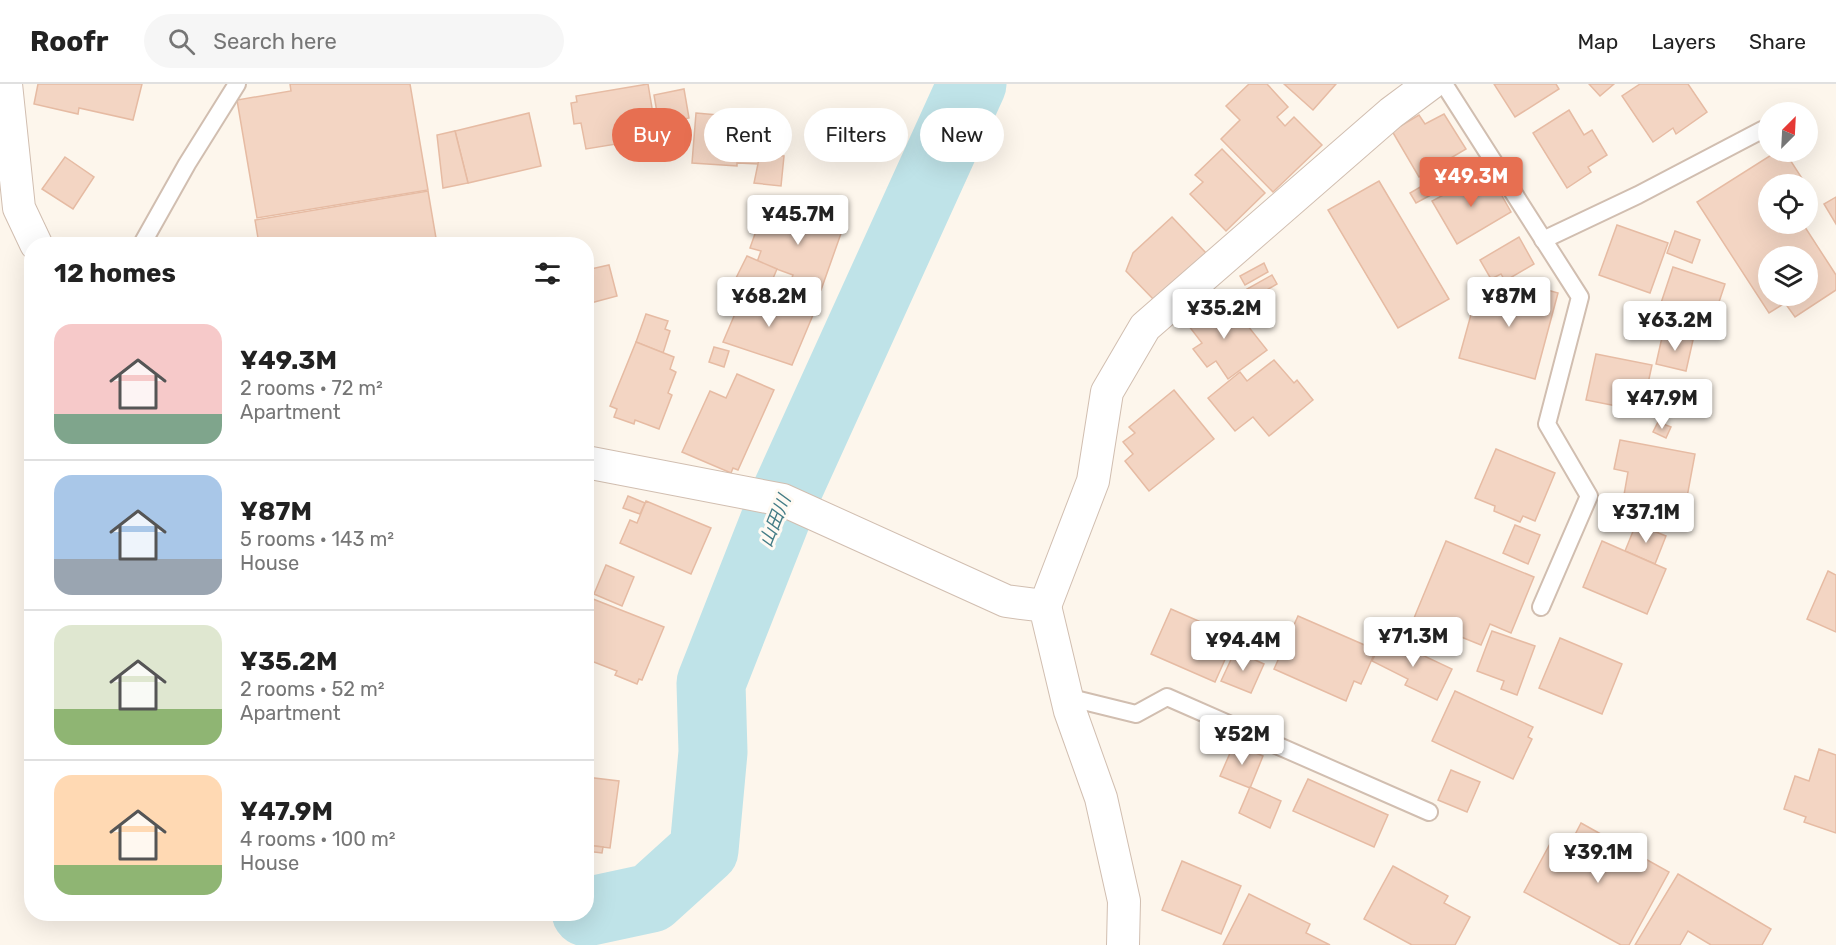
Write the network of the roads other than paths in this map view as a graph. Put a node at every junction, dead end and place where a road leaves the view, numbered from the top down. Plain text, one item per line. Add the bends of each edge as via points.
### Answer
1 (6, 84) edge
2 (237, 84) edge
3 (1430, 84) edge
4 (1443, 84) edge
5 (1758, 132) edge
6 (33, 237) edge
7 (146, 237) edge
8 (1543, 240) junction
9 (594, 464) edge
10 (1045, 606) junction
11 (1541, 607) dead end
12 (1067, 697) junction
13 (1430, 813) dead end
14 (1123, 945) edge

1 - 6 street via 19,208
2 - 7 lane
3 - 10 street via 1391,113 1145,327 1107,392 1093,481
4 - 8 lane
5 - 8 lane
8 - 11 lane via 1580,297 1547,424 1589,496
9 - 10 street via 796,506 1005,601
10 - 12 street
12 - 13 lane via 1136,714 1167,697
12 - 14 street via 1101,798 1124,901

